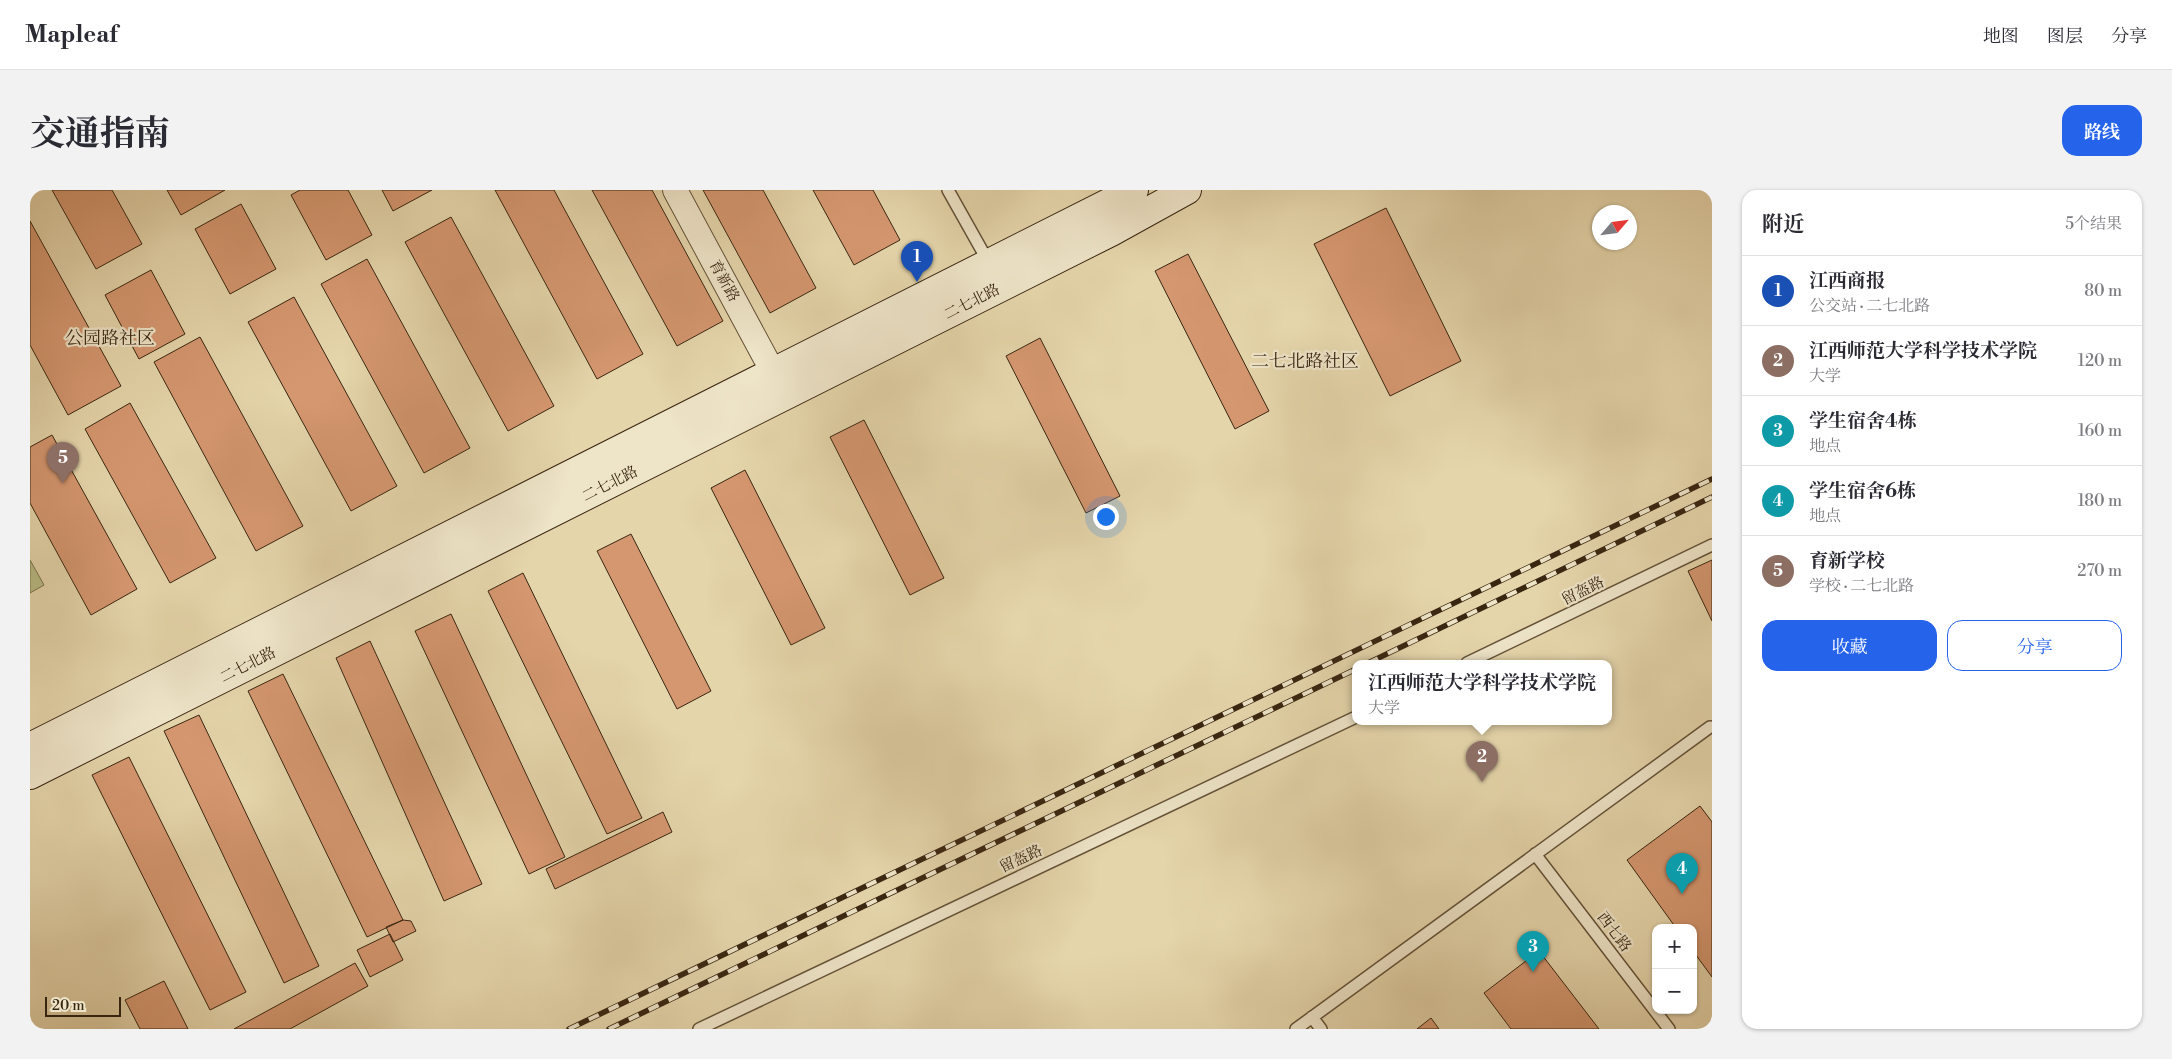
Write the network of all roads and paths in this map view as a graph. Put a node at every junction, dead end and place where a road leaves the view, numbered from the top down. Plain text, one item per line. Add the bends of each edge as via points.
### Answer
1 (675, 190) edge
2 (948, 190) edge
3 (1134, 190) edge
4 (1187, 190) edge
5 (990, 263) junction
6 (773, 372) junction
7 (1712, 546) edge
8 (1473, 660) edge
9 (1352, 719) edge
10 (1710, 727) dead end
11 (30, 747) edge
12 (30, 775) edge
13 (1535, 854) junction
14 (1312, 1017) junction
15 (699, 1029) edge
16 (1296, 1029) edge
17 (1321, 1029) edge
18 (1669, 1029) edge

1 - 6 street, 育新路
2 - 5 lane
3 - 5 main road, 二七北路
4 - 12 main road, 二七北路 via 1111,232
5 - 6 main road, 二七北路
6 - 11 main road, 二七北路
7 - 8 lane, 留盔路
9 - 15 lane, 留盔路
10 - 13 lane
13 - 14 lane
13 - 18 lane, 西七路
14 - 16 lane
14 - 17 lane

